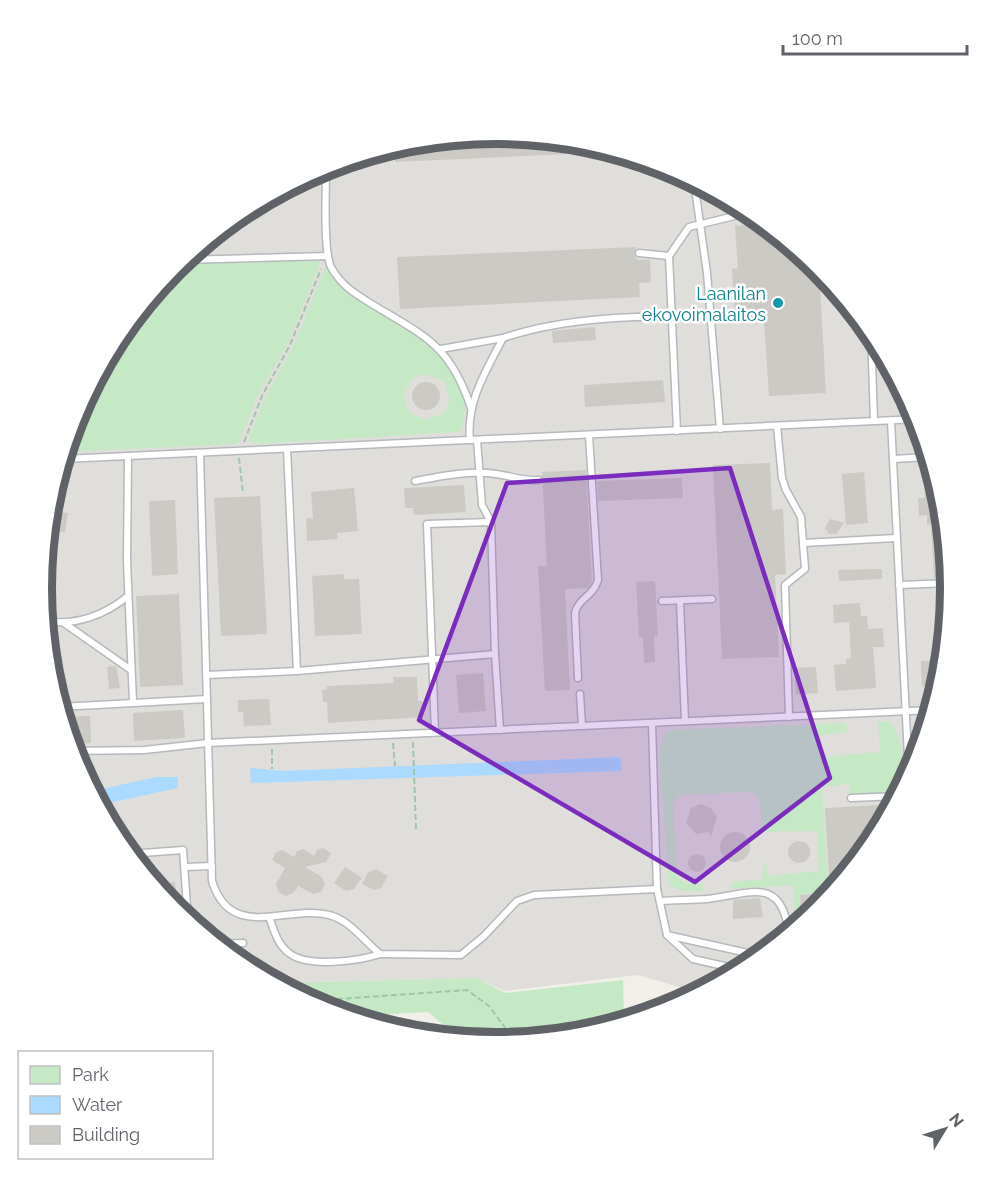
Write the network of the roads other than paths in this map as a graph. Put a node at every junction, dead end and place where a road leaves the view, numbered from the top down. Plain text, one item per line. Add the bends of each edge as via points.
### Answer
1 (328, 178) edge
2 (696, 192) edge
3 (737, 215) edge
4 (701, 224) junction
5 (639, 253) dead end
6 (328, 256) junction
7 (669, 256) junction
8 (199, 260) edge
9 (672, 316) junction
10 (710, 316) junction
11 (503, 338) junction
12 (441, 349) junction
13 (872, 351) edge
14 (471, 408) junction
15 (907, 420) edge
16 (874, 421) junction
17 (891, 421) junction
18 (777, 426) junction
19 (720, 429) junction
20 (677, 430) junction
21 (589, 435) junction
22 (473, 440) junction
23 (287, 449) junction
24 (200, 453) junction
25 (128, 456) junction
26 (920, 457) edge
27 (72, 459) edge
28 (893, 459) junction
29 (480, 474) junction
30 (538, 480) dead end
31 (415, 481) dead end
32 (491, 522) junction
33 (896, 538) junction
34 (803, 543) junction
35 (940, 583) edge
36 (899, 585) junction
37 (128, 596) junction
38 (712, 599) dead end
39 (680, 600) junction
40 (662, 601) dead end
41 (53, 622) edge
42 (63, 623) junction
43 (495, 654) junction
44 (431, 659) junction
45 (131, 670) junction
46 (297, 671) junction
47 (207, 675) junction
48 (578, 678) dead end
49 (580, 694) dead end
50 (207, 699) junction
51 (133, 702) junction
52 (69, 706) edge
53 (923, 710) edge
54 (905, 711) junction
55 (789, 717) junction
56 (685, 721) junction
57 (652, 723) junction
58 (582, 726) junction
59 (500, 730) junction
60 (435, 732) junction
61 (208, 742) junction
62 (83, 751) edge
63 (908, 756) edge
64 (889, 796) edge
65 (851, 798) dead end
66 (140, 853) edge
67 (212, 866) junction
68 (184, 867) junction
69 (657, 889) junction
70 (660, 901) junction
71 (187, 906) edge
72 (269, 917) junction
73 (788, 923) edge
74 (667, 935) junction
75 (243, 943) dead end
76 (230, 944) edge
77 (749, 953) edge
78 (380, 954) junction
79 (728, 967) edge

1 - 6 lane
2 - 4 lane
3 - 4 lane
4 - 7 lane via 689,227
4 - 10 lane
5 - 7 lane
6 - 8 lane
6 - 12 lane via 347,289
7 - 9 lane
9 - 10 lane
9 - 11 lane via 536,327
9 - 20 lane
10 - 19 lane
11 - 12 lane
11 - 14 lane
12 - 14 lane via 455,368
13 - 16 lane
14 - 22 lane
15 - 17 lane
16 - 17 lane
16 - 18 lane
17 - 28 lane
18 - 19 lane
18 - 34 lane via 782,478 801,517
19 - 20 lane
20 - 21 lane
21 - 22 lane
21 - 48 lane via 598,580 595,591 577,604 575,613
22 - 23 lane
22 - 29 lane
23 - 24 lane
23 - 46 lane
24 - 25 lane
24 - 47 lane
25 - 27 lane
25 - 37 lane
26 - 28 lane
28 - 33 lane
29 - 30 lane
29 - 31 lane
29 - 32 lane via 482,505
32 - 43 lane
32 - 44 lane via 427,524
33 - 34 lane
33 - 36 lane
34 - 55 lane via 805,569 785,585
35 - 36 lane
36 - 54 lane
37 - 42 lane via 100,615
37 - 45 lane
38 - 39 lane
39 - 40 lane
39 - 56 lane
41 - 42 lane
42 - 45 lane
43 - 44 lane
43 - 59 lane
44 - 46 lane
44 - 60 lane
45 - 51 lane
46 - 47 lane
47 - 50 lane
49 - 58 lane
50 - 51 lane
50 - 61 lane
51 - 52 lane
53 - 54 lane
54 - 55 lane
54 - 63 lane
55 - 56 lane
56 - 57 lane
57 - 58 lane
57 - 69 lane
58 - 59 lane
59 - 60 lane
60 - 61 lane
61 - 62 lane via 144,750
61 - 67 lane
64 - 65 lane
66 - 68 lane via 183,850
67 - 68 lane
67 - 72 lane via 218,899 227,908 241,915
68 - 71 lane
69 - 70 lane
69 - 78 lane via 534,895 517,901 460,955
70 - 73 lane via 708,899 753,891 779,900
70 - 74 lane
72 - 78 lane via 326,914 344,920
72 - 78 lane via 278,941 289,954 303,961 360,961
74 - 77 lane
74 - 79 lane via 693,959
75 - 76 lane

